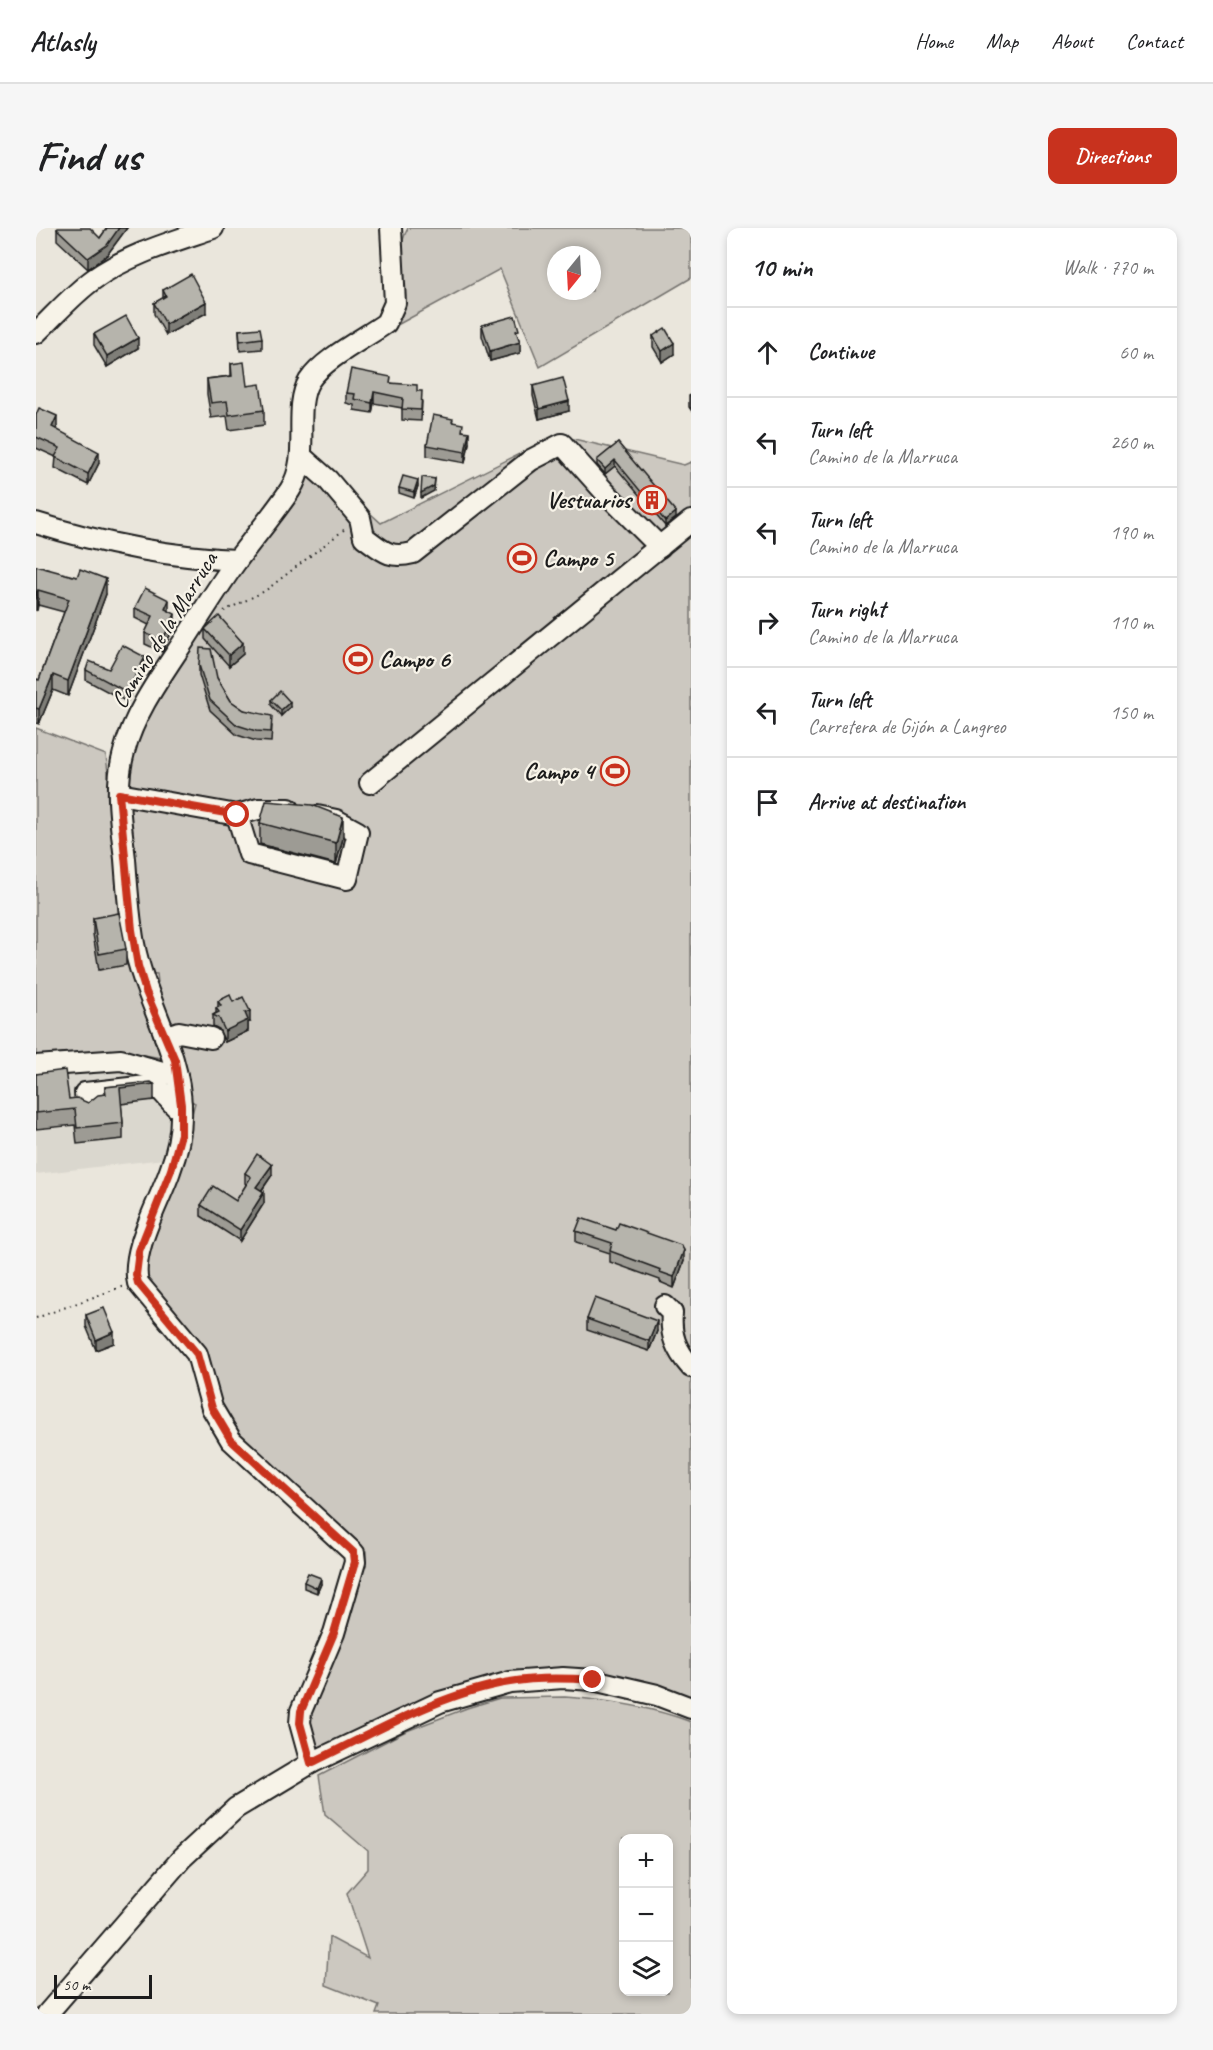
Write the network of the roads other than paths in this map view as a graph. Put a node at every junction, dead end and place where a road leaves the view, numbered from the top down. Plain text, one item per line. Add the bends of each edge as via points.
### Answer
1 (213, 228) edge
2 (391, 228) edge
3 (36, 333) edge
4 (302, 458) junction
5 (691, 521) edge
6 (36, 522) edge
7 (660, 547) junction
8 (237, 560) junction
9 (370, 783) dead end
10 (119, 794) junction
11 (237, 815) junction
12 (165, 1037) junction
13 (211, 1038) dead end
14 (36, 1066) edge
15 (177, 1076) junction
16 (181, 1105) junction
17 (87, 1107) edge
18 (665, 1306) dead end
19 (691, 1367) edge
20 (691, 1708) edge
21 (311, 1763) junction
22 (47, 2014) edge

1 - 3 street via 111,268 92,280
2 - 4 street, Camino de la Marruca via 395,297 392,314 386,323 310,380 304,393
4 - 7 street via 328,480 360,518 364,537 397,557 413,553 531,460 562,444
4 - 8 street, Camino de la Marruca via 291,488
5 - 7 street
6 - 8 street via 92,541 153,553
7 - 9 street
8 - 10 street, Camino de la Marruca via 136,722 124,752
10 - 11 street
10 - 12 street, Camino de la Marruca via 136,954 146,992
11 - 11 street via 249,854 346,879 358,832 336,820 282,808
12 - 13 street via 179,1032
12 - 15 street, Camino de la Marruca
14 - 15 street via 121,1060
15 - 16 street, Camino de la Marruca
16 - 17 street via 174,1106 156,1085 85,1093
16 - 21 street, Camino de la Marruca via 181,1134 139,1251 138,1283 197,1354 212,1408 231,1440 354,1553 355,1562 334,1633 301,1711 300,1723
18 - 19 street via 672,1312 670,1329 679,1352
20 - 21 street via 657,1695 593,1680 510,1682 440,1702
21 - 22 street via 236,1808 182,1858

